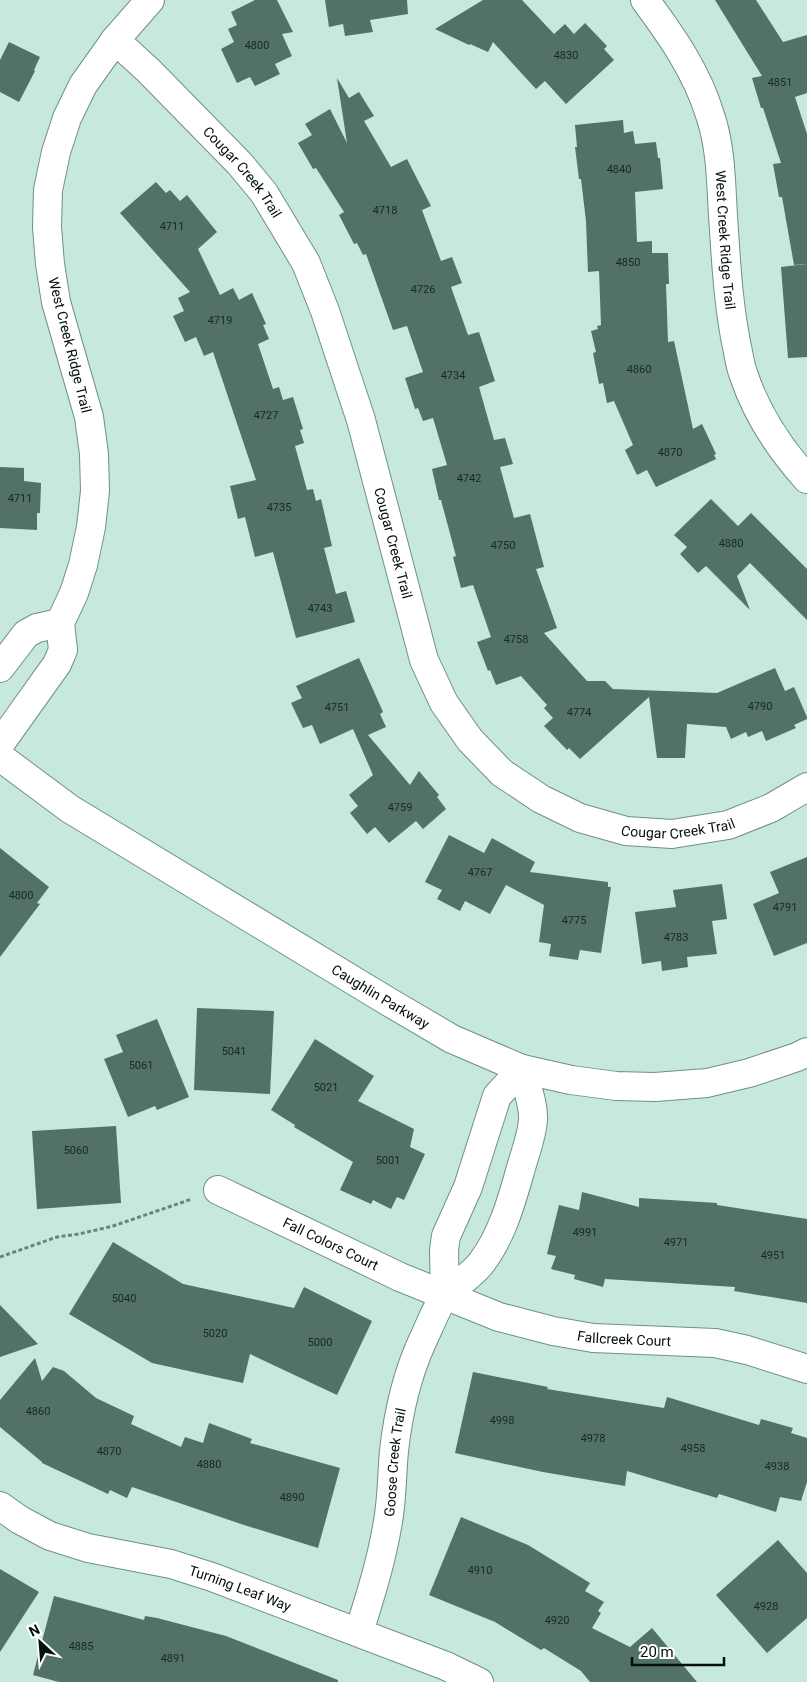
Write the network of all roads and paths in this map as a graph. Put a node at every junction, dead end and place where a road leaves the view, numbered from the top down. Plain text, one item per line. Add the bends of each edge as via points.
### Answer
1 (150, 0) edge
2 (645, 0) edge
3 (115, 40) junction
4 (807, 479) edge
5 (60, 623) junction
6 (0, 668) edge
7 (0, 744) edge
8 (0, 757) edge
9 (807, 787) edge
10 (807, 1052) edge
11 (522, 1069) junction
12 (218, 1190) joint
13 (0, 1257) edge
14 (445, 1296) junction
15 (807, 1368) edge
16 (0, 1506) edge
17 (359, 1632) junction
18 (479, 1682) edge

1 - 3 street, West Creek Ridge Trail
2 - 4 street, West Creek Ridge Trail via 672,36 694,74 710,114 719,153 732,325 742,372 761,415 787,457
3 - 5 street, West Creek Ridge Trail via 83,86 67,118 48,190 50,264 56,302 89,418 94,454 95,491 91,527 83,565
3 - 9 street, Cougar Creek Trail via 240,164 264,193 306,263 361,420 424,660 444,703 470,740 502,773 541,799 580,818 626,831 672,834 728,825 771,808
5 - 6 street via 26,634
5 - 7 street via 64,650
8 - 11 street, Caughlin Parkway via 70,809 390,1002 452,1039
10 - 11 street, Caughlin Parkway via 724,1079 655,1087 616,1086
11 - 14 street via 497,1096 468,1187 446,1236
11 - 14 street via 533,1120 512,1196 500,1230 481,1263
12 - 13 path via 113,1226 57,1237
12 - 14 street, Fall Colors Court
14 - 15 street, Fallcreek Court via 499,1317 593,1338 715,1343
14 - 17 street, Goose Creek Trail via 408,1382 394,1451 389,1516 382,1552
16 - 17 street, Turning Leaf Way via 50,1536 88,1548 171,1564 212,1576
17 - 18 street, Turning Leaf Way

